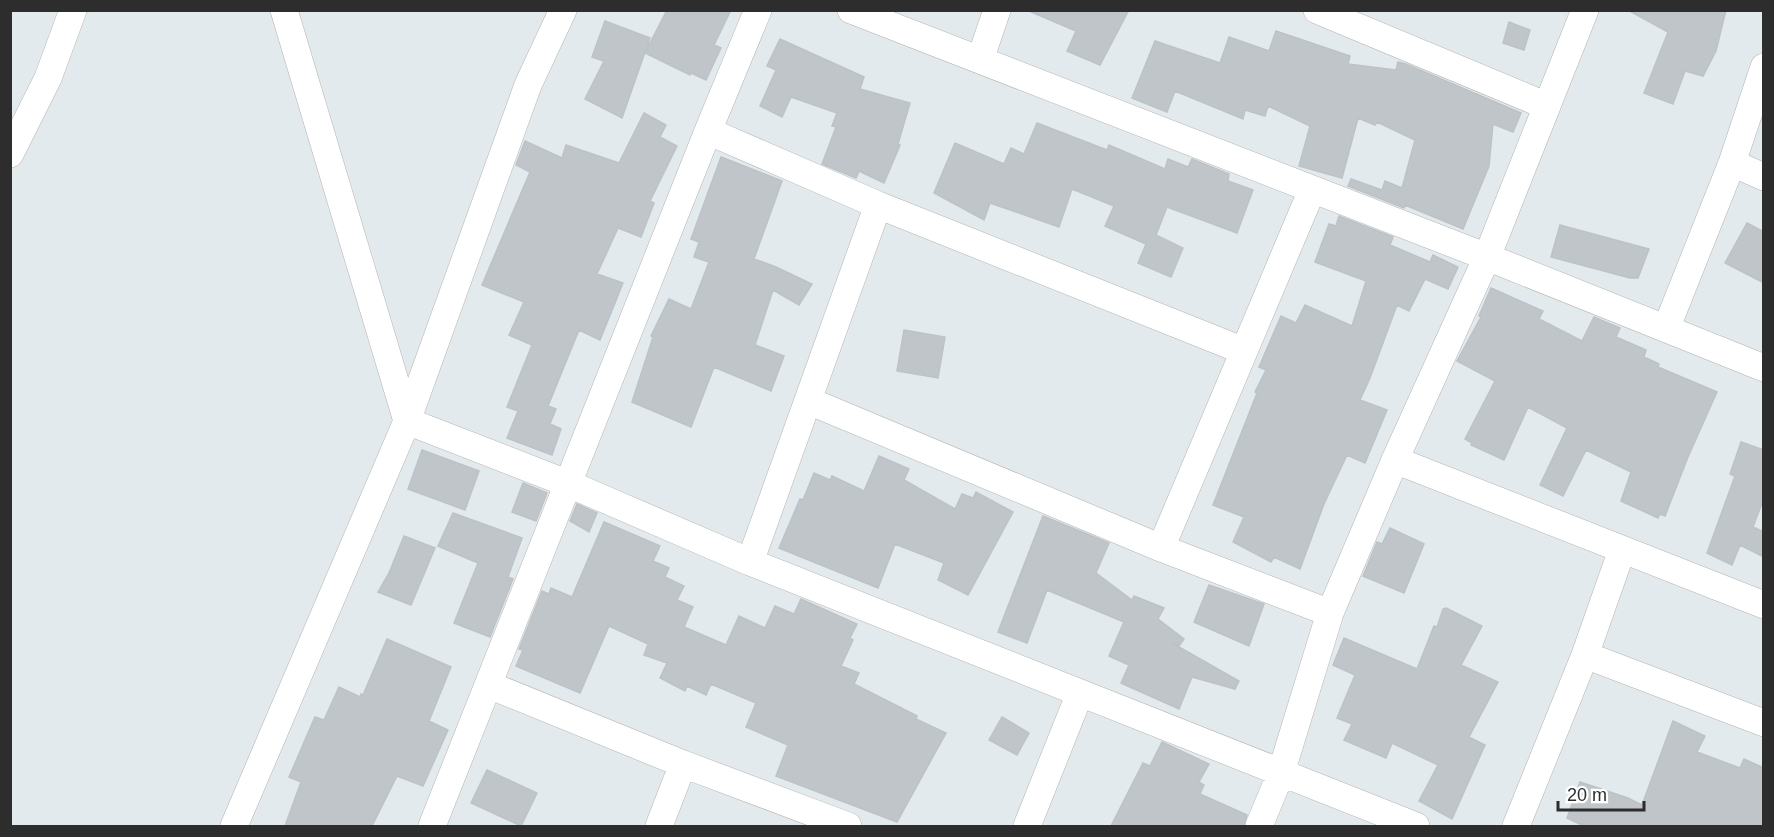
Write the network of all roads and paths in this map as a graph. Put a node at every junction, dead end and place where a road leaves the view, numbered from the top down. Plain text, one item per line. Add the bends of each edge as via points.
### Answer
1 (73, 10) edge
2 (284, 10) edge
3 (564, 10) edge
4 (758, 10) edge
5 (852, 10) edge
6 (997, 10) edge
7 (1317, 10) edge
8 (1585, 10) edge
9 (1360, 19) edge
10 (980, 60) junction
11 (1764, 67) edge
12 (1547, 106) junction
13 (708, 131) junction
14 (10, 154) edge
15 (1732, 163) junction
16 (1764, 177) edge
17 (1312, 190) junction
18 (878, 205) junction
19 (1487, 257) junction
20 (1666, 329) junction
21 (1244, 351) junction
22 (1764, 368) edge
23 (809, 401) junction
24 (407, 421) junction
25 (1395, 460) junction
26 (569, 484) junction
27 (1161, 548) junction
28 (1622, 550) junction
29 (750, 562) junction
30 (1764, 605) edge
31 (1330, 613) junction
32 (1585, 655) junction
33 (489, 685) junction
34 (1080, 693) junction
35 (1764, 723) edge
36 (683, 764) junction
37 (1281, 773) junction
38 (234, 826) edge
39 (432, 826) edge
40 (659, 826) edge
41 (848, 826) edge
42 (1027, 826) edge
43 (1259, 826) edge
44 (1416, 826) edge
45 (1516, 826) edge

1 - 14 street via 48,78
2 - 24 street
3 - 24 street via 528,85
4 - 13 street
5 - 10 street
6 - 10 street
7 - 9 street
8 - 12 street
9 - 12 street
10 - 17 street
11 - 15 street
12 - 19 street
13 - 18 street
13 - 26 street
15 - 16 street
15 - 20 street
17 - 19 street
17 - 21 street
18 - 21 street
18 - 23 street
19 - 20 street
19 - 25 street
20 - 22 street
21 - 27 street
23 - 27 street
23 - 29 street
24 - 26 street
24 - 38 street
25 - 28 street
25 - 31 street
26 - 29 street
26 - 33 street
27 - 31 street
28 - 30 street
28 - 32 street
29 - 34 street
31 - 37 street
32 - 35 street
32 - 45 street
33 - 36 street
33 - 39 street
34 - 37 street
34 - 42 street
36 - 40 street
36 - 41 street
37 - 43 street
37 - 44 street

